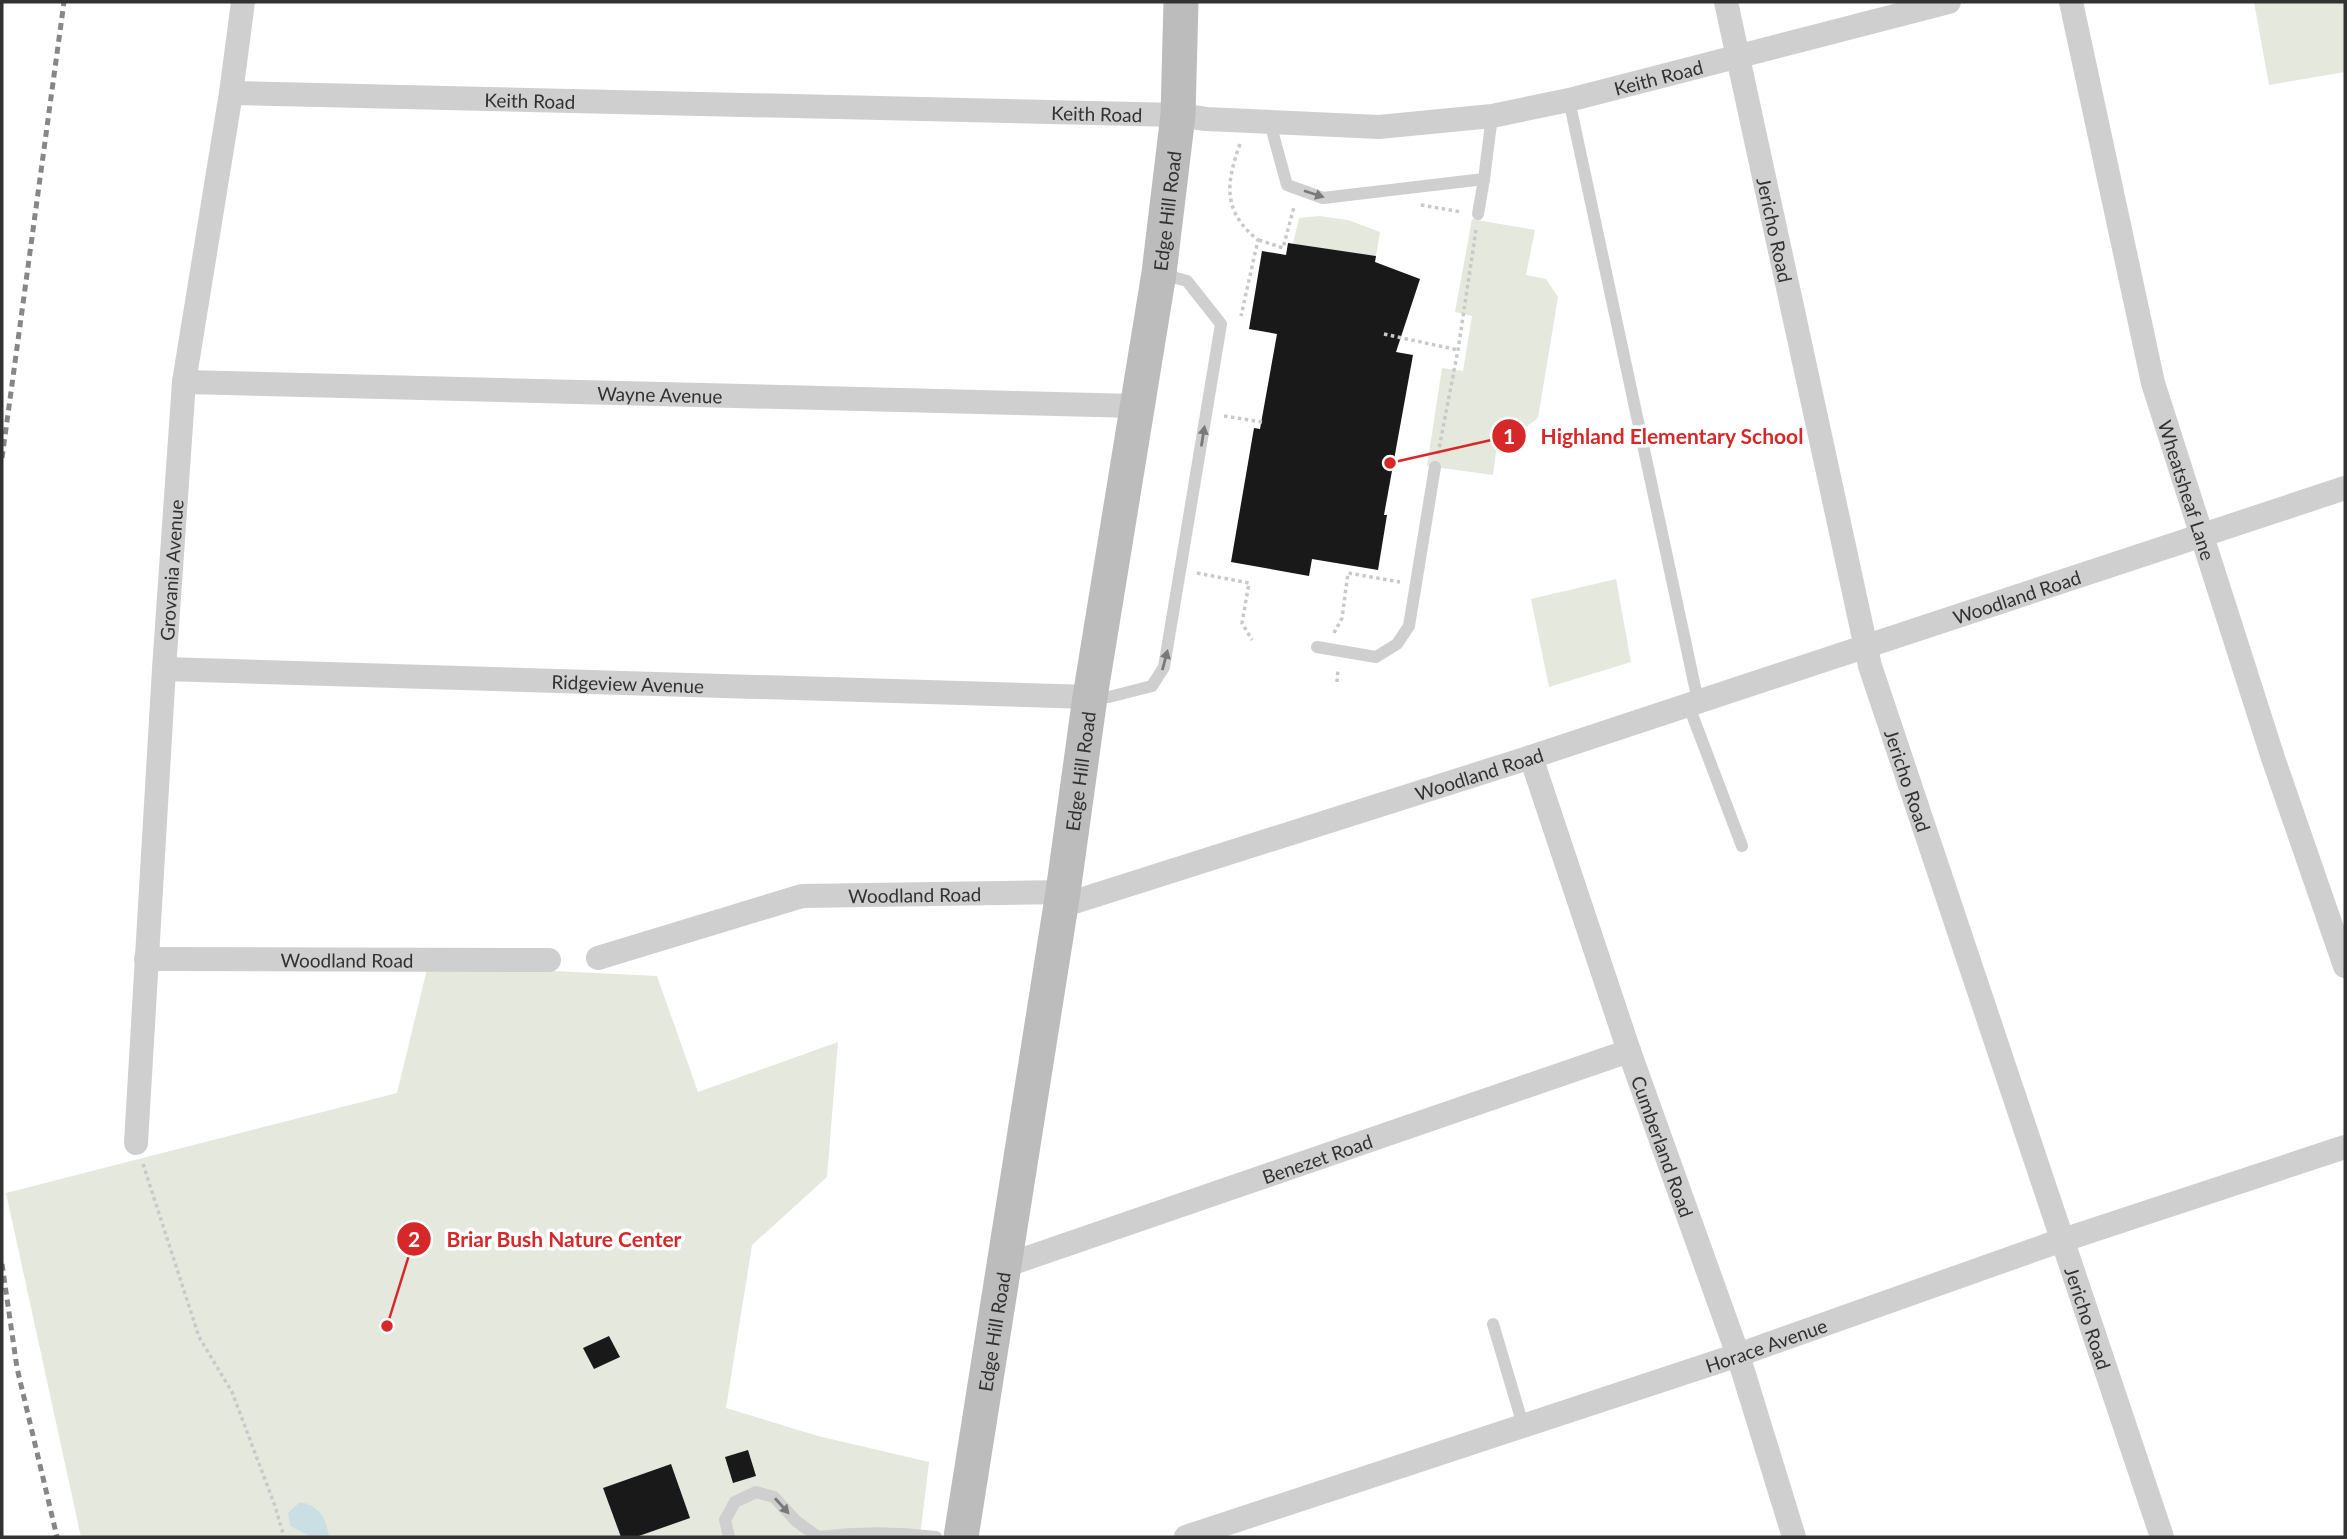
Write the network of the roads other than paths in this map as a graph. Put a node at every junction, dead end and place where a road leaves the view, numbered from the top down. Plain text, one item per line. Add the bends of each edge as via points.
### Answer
1 (243, 2) edge
2 (1181, 2) edge
3 (1726, 2) edge
4 (1949, 2) edge
5 (2071, 2) edge
6 (1738, 55) junction
7 (231, 93) junction
8 (1569, 100) junction
9 (1178, 115) junction
10 (1492, 116) junction
11 (1270, 123) junction
12 (1484, 179) junction
13 (1478, 214) road end
14 (1159, 273) junction
15 (184, 382) junction
16 (1136, 406) junction
17 (1435, 467) road end
18 (2345, 488) edge
19 (2200, 535) junction
20 (1866, 646) junction
21 (1317, 648) dead end
22 (164, 669) junction
23 (1090, 697) junction
24 (1693, 703) junction
25 (1531, 757) junction
26 (1742, 846) dead end
27 (1063, 892) junction
28 (146, 958) junction
29 (598, 958) dead end
30 (549, 960) dead end
31 (2345, 966) edge
32 (1629, 1051) junction
33 (136, 1143) road end
34 (2345, 1147) edge
35 (2063, 1240) junction
36 (1004, 1266) junction
37 (1493, 1324) dead end
38 (1738, 1355) junction
39 (1523, 1425) junction
40 (729, 1537) edge
41 (936, 1537) edge
42 (961, 1537) edge
43 (1186, 1537) edge
44 (1794, 1537) edge
45 (2162, 1537) edge

1 - 7 street, Grovania Avenue
2 - 9 street, Edge Hill Road
3 - 6 street, Jericho Road
4 - 6 street, Keith Road
5 - 19 street, Wheatsheaf Lane via 2153,383
6 - 8 street, Keith Road
6 - 20 street, Jericho Road
7 - 9 street, Keith Road
7 - 15 street, Grovania Avenue
8 - 10 street, Keith Road
8 - 24 lane
9 - 11 street, Keith Road
9 - 14 street, Edge Hill Road
10 - 11 street, Keith Road via 1379,127
10 - 12 lane
11 -> 12 lane via 1287,185 1323,198
12 - 13 lane
14 - 16 street, Edge Hill Road
23 -> 14 lane via 1152,686 1164,667 1221,324 1187,281
15 - 16 street, Wayne Avenue
15 - 22 street, Grovania Avenue
16 - 23 street, Edge Hill Road
17 - 21 lane via 1409,626 1397,644 1376,657
18 - 19 street, Woodland Road
19 - 20 street, Woodland Road
19 - 31 street, Wheatsheaf Lane
20 - 24 street, Woodland Road
20 - 35 street, Jericho Road
22 - 23 street, Ridgeview Avenue
22 - 28 street, Grovania Avenue
23 - 27 street, Edge Hill Road
24 - 25 street, Woodland Road
24 - 26 lane
25 - 27 street, Woodland Road via 1074,902
25 - 32 street, Cumberland Road
27 - 29 street, Woodland Road via 802,896
27 - 36 street, Edge Hill Road
28 - 30 street, Woodland Road
28 - 33 street, Grovania Avenue
32 - 36 street, Benezet Road
32 - 38 street, Cumberland Road
34 - 35 street, Horace Avenue
35 - 38 street, Horace Avenue
35 - 45 street, Jericho Road
36 - 42 street, Edge Hill Road
37 - 39 lane
38 - 39 street, Horace Avenue
38 - 44 street, Cumberland Road
39 - 43 street, Horace Avenue
40 -> 41 lane via 725,1520 735,1502 756,1492 774,1497 818,1537 852,1533

